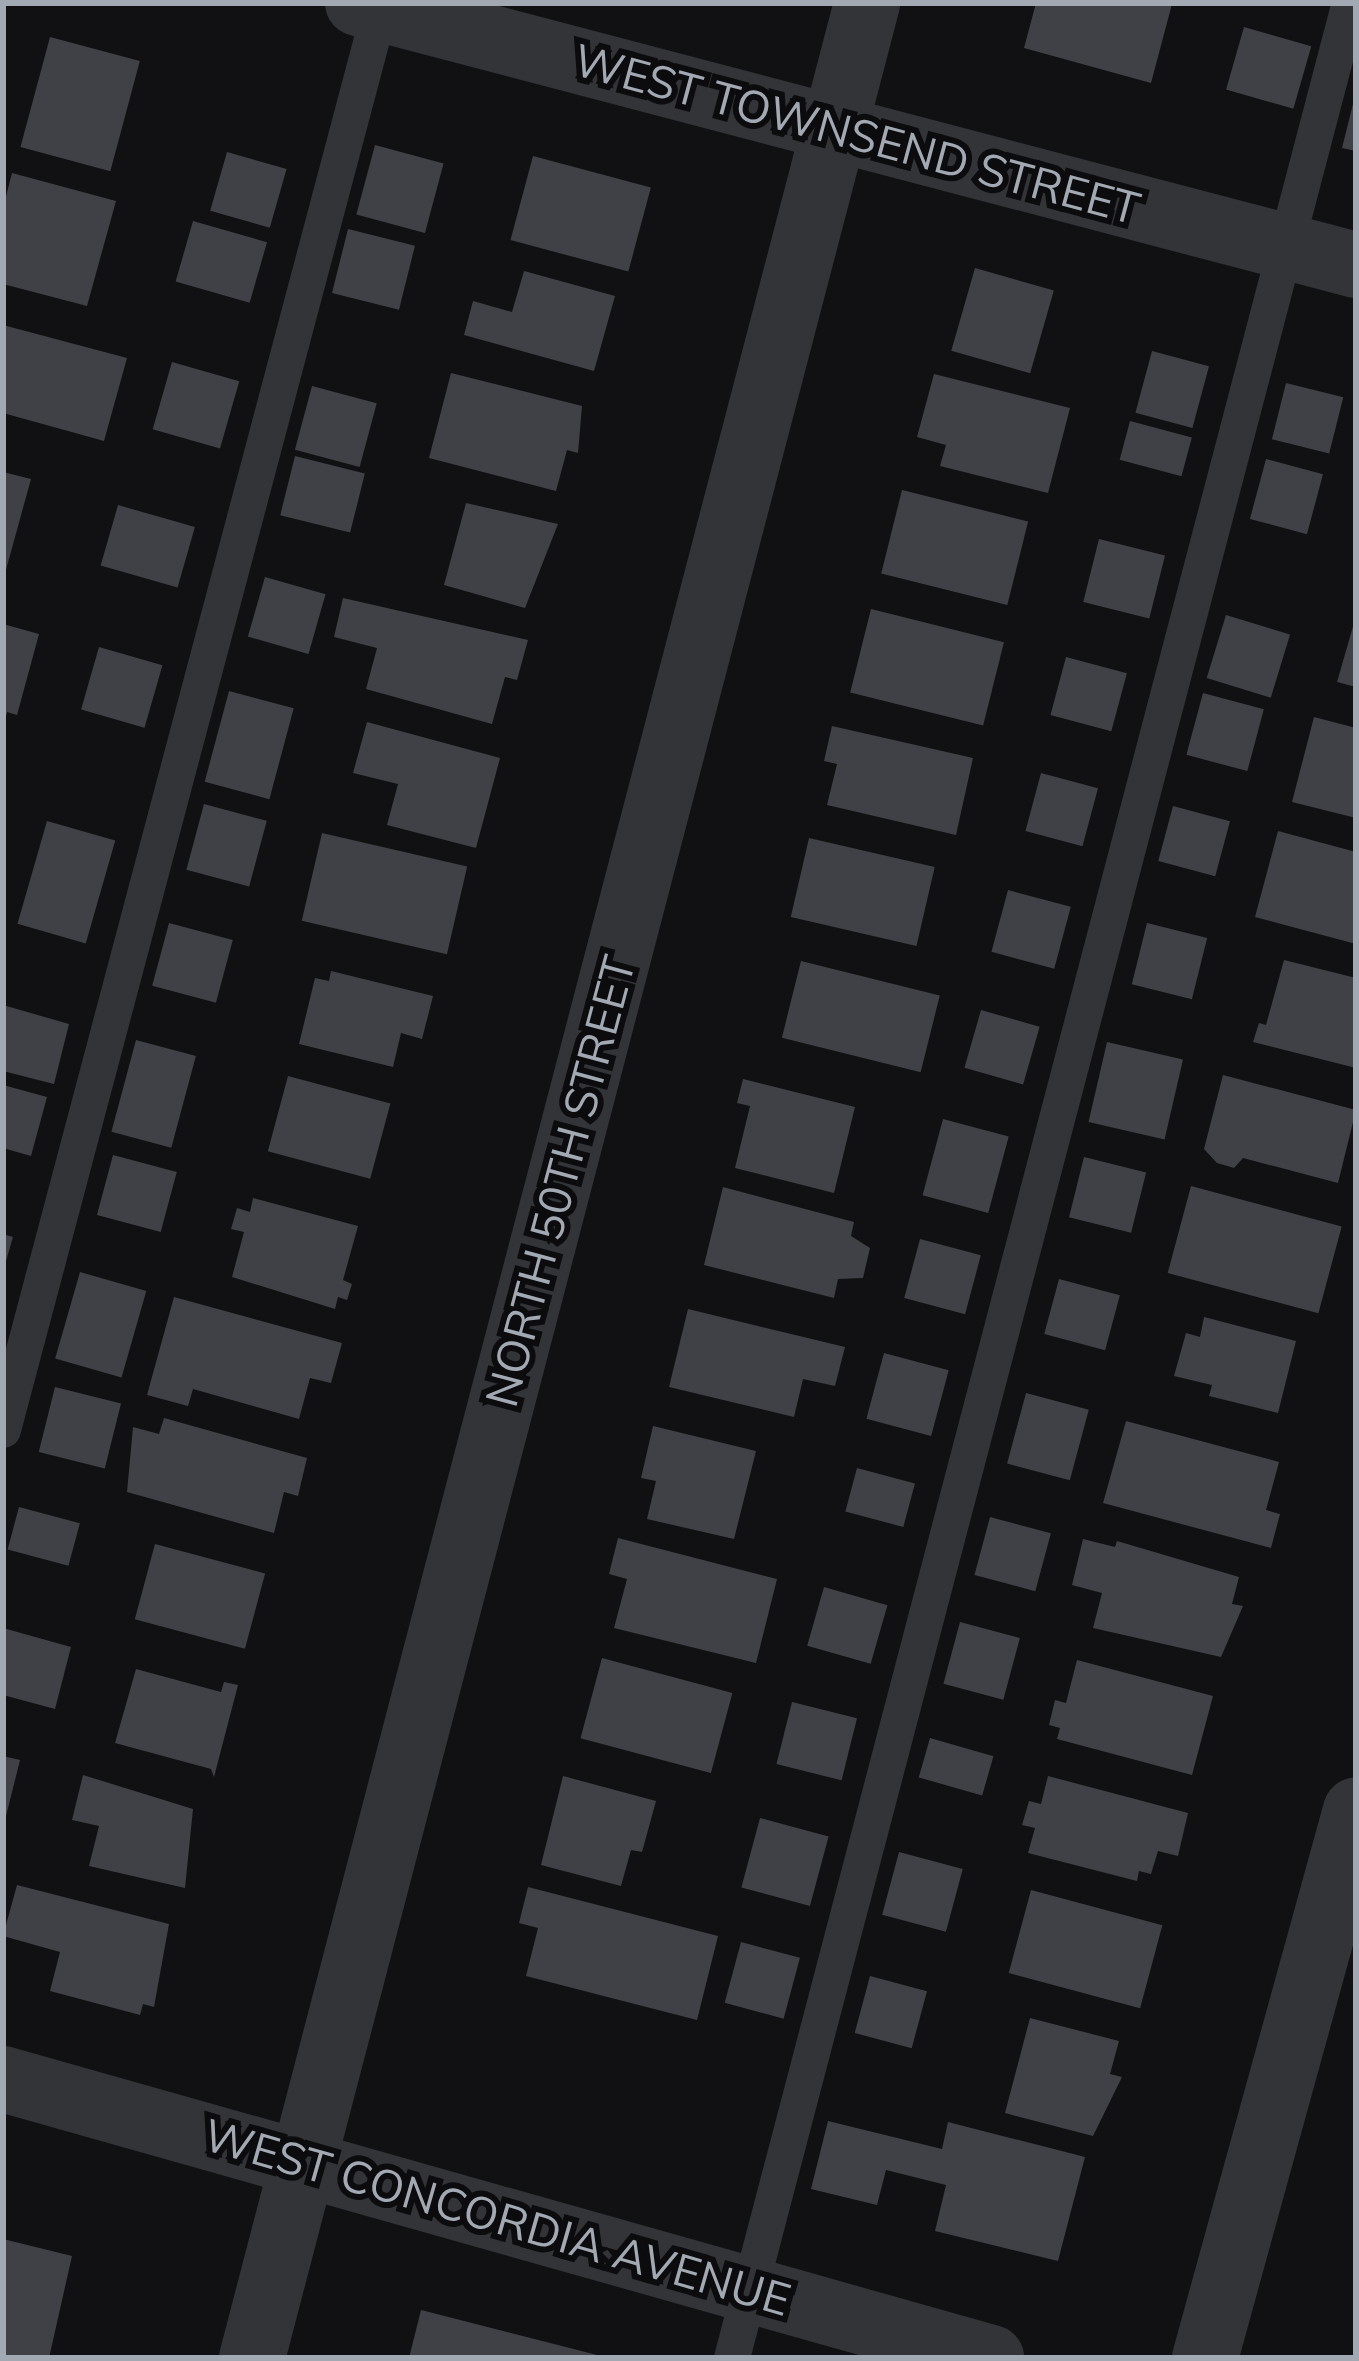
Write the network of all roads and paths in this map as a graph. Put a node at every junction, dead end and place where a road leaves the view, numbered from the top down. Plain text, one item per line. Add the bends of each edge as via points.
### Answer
1 (866, 3) edge
2 (1350, 3) edge
3 (369, 6) edge
4 (834, 129) junction
5 (1289, 248) junction
6 (1356, 265) edge
7 (3, 1430) edge
8 (1356, 1810) edge
9 (3, 2079) edge
10 (305, 2160) junction
11 (750, 2289) junction
12 (252, 2358) edge
13 (732, 2358) edge
14 (991, 2358) edge
15 (1205, 2358) edge

1 - 4 street, NORTH 50TH STREET
2 - 5 lane
3 - 4 street, WEST TOWNSEND STREET
3 - 7 lane
4 - 5 street, WEST TOWNSEND STREET
4 - 10 street, NORTH 50TH STREET
5 - 6 street, WEST TOWNSEND STREET
5 - 11 lane
8 - 15 street
9 - 10 street, WEST CONCORDIA AVENUE
10 - 11 street, WEST CONCORDIA AVENUE
10 - 12 street, NORTH 50TH STREET
11 - 13 lane
11 - 14 street, WEST CONCORDIA AVENUE

